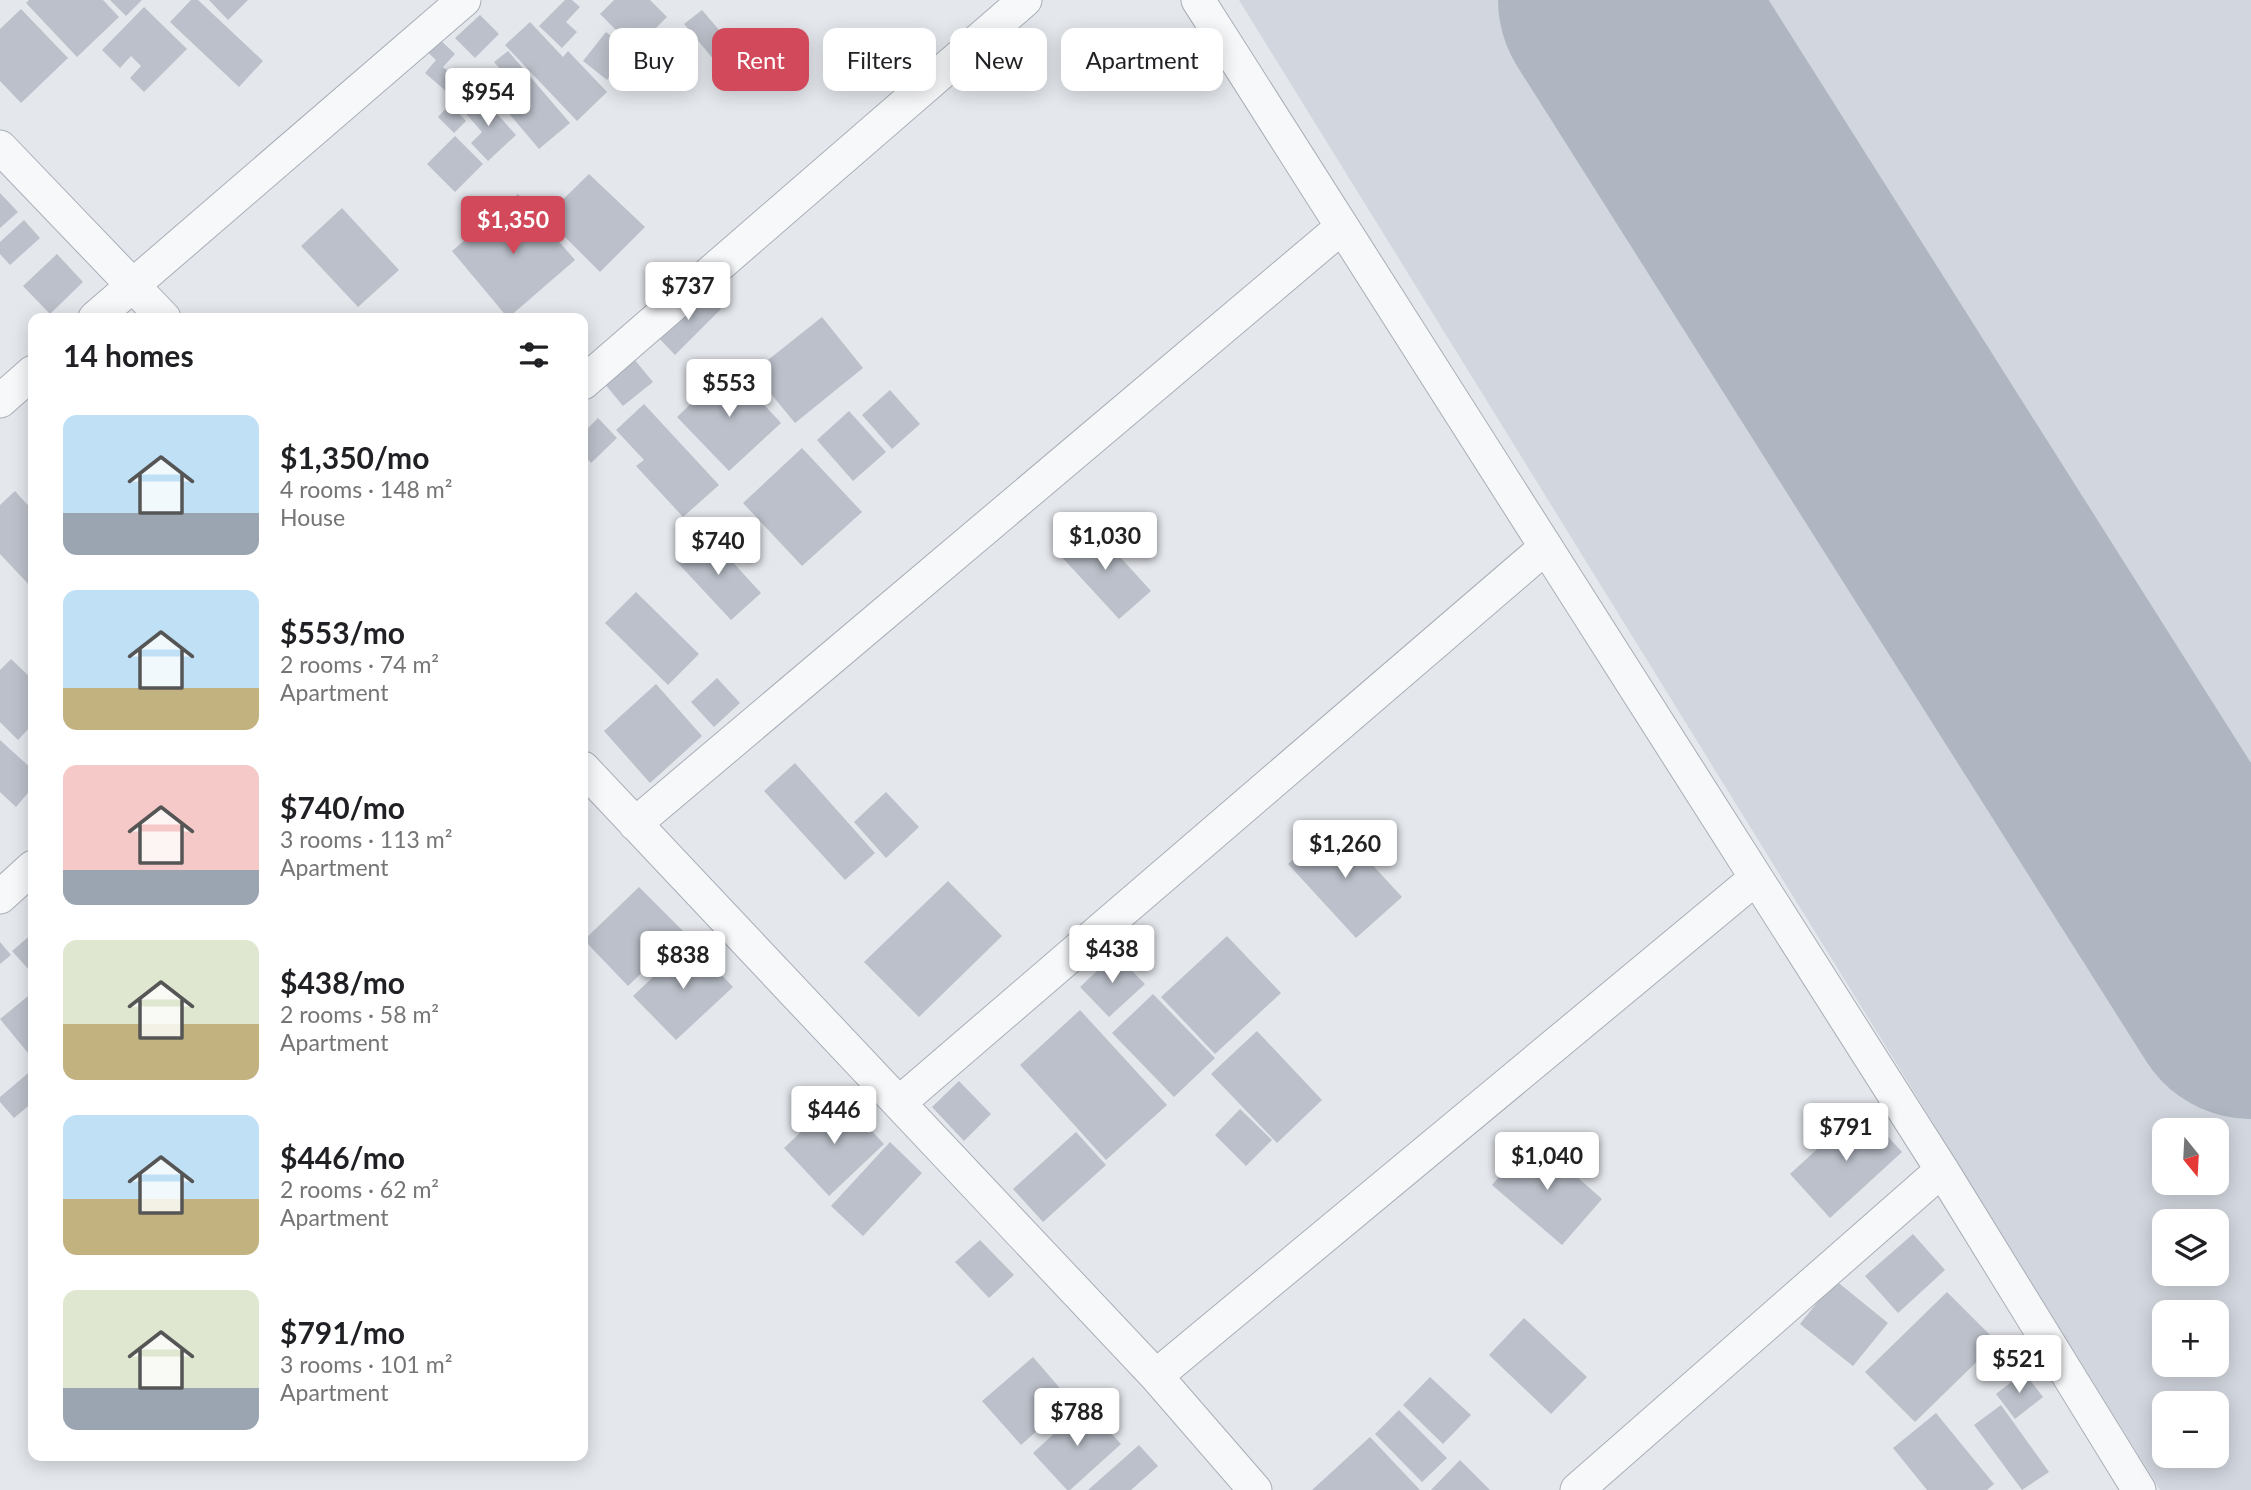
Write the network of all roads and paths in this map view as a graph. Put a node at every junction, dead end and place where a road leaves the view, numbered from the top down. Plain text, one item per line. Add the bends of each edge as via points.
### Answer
1 (464, 0) edge
2 (1024, 0) edge
3 (1198, 0) edge
4 (0, 147) edge
5 (1342, 227) junction
6 (133, 285) junction
7 (101, 313) edge
8 (159, 313) edge
9 (28, 376) edge
10 (588, 379) edge
11 (0, 401) edge
12 (1546, 547) junction
13 (588, 773) edge
14 (635, 824) junction
15 (28, 872) edge
16 (1756, 878) junction
17 (0, 897) edge
18 (899, 1104) junction
19 (1942, 1170) junction
20 (1156, 1376) junction
21 (1255, 1490) edge
22 (1577, 1490) edge
23 (2139, 1490) edge

1 - 6 street
2 - 10 street
3 - 5 street
4 - 6 street
5 - 12 street
5 - 14 street
6 - 7 street
6 - 8 street
9 - 11 street
12 - 16 street
12 - 18 street
13 - 14 street
14 - 18 street
15 - 17 street
16 - 19 street
16 - 20 street
18 - 20 street
19 - 22 street
19 - 23 street
20 - 21 street

